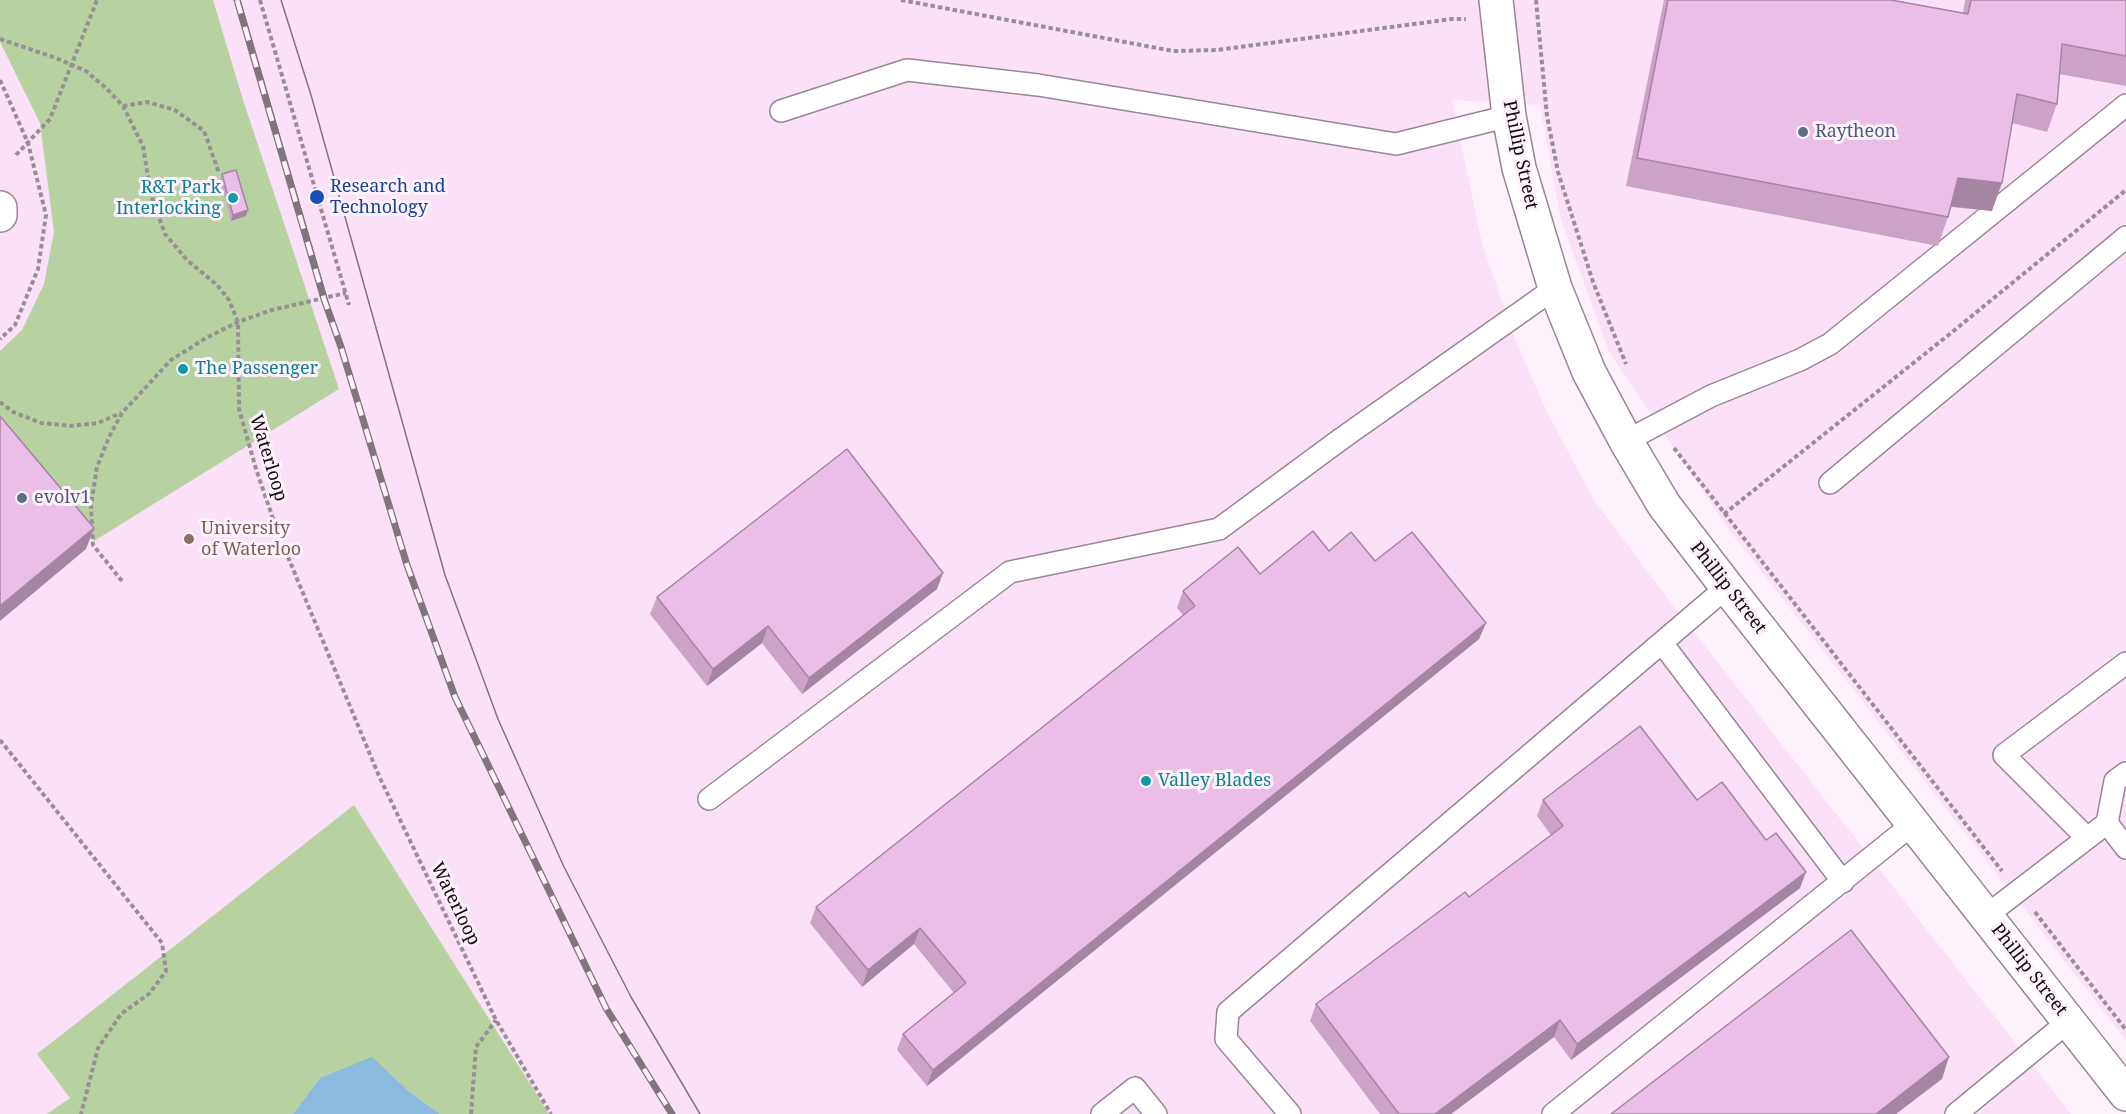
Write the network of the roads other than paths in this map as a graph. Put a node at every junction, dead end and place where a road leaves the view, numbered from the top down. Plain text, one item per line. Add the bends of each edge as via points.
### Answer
1 (1496, 0) edge
2 (2126, 105) edge
3 (781, 111) dead end
4 (1509, 116) junction
5 (0, 208) edge
6 (0, 215) edge
7 (2126, 237) edge
8 (1554, 288) junction
9 (1626, 441) junction
10 (1830, 483) dead end
11 (1727, 587) junction
12 (1662, 643) junction
13 (2126, 663) edge
14 (2126, 773) edge
15 (709, 799) dead end
16 (1914, 823) junction
17 (2107, 823) junction
18 (2087, 838) junction
19 (2125, 846) edge
20 (1843, 882) junction
21 (1987, 915) junction
22 (2069, 1022) junction
23 (2126, 1094) edge
24 (1102, 1114) edge
25 (1156, 1114) edge
26 (1290, 1114) edge
27 (1553, 1114) edge
28 (1956, 1114) edge

1 - 4 street, Phillip Street
2 - 9 lane via 1830,344 1711,396
3 - 4 lane via 907,70 1038,85 1396,144
4 - 8 street, Phillip Street via 1519,168
5 - 6 street
7 - 10 lane
8 - 9 street, Phillip Street via 1589,372
8 - 15 lane via 1219,530 1010,573
9 - 11 street, Phillip Street via 1664,505
11 - 12 lane
11 - 16 street, Phillip Street
12 - 20 lane
12 - 26 lane via 1228,1012 1226,1039
13 - 18 lane via 2004,755
14 - 17 lane via 2115,781
16 - 20 lane
16 - 21 street, Phillip Street
17 - 18 lane
17 - 19 lane
18 - 21 lane
20 - 27 lane
21 - 22 street, Phillip Street
22 - 23 street, Phillip Street
22 - 28 lane
24 - 25 lane via 1135,1088

